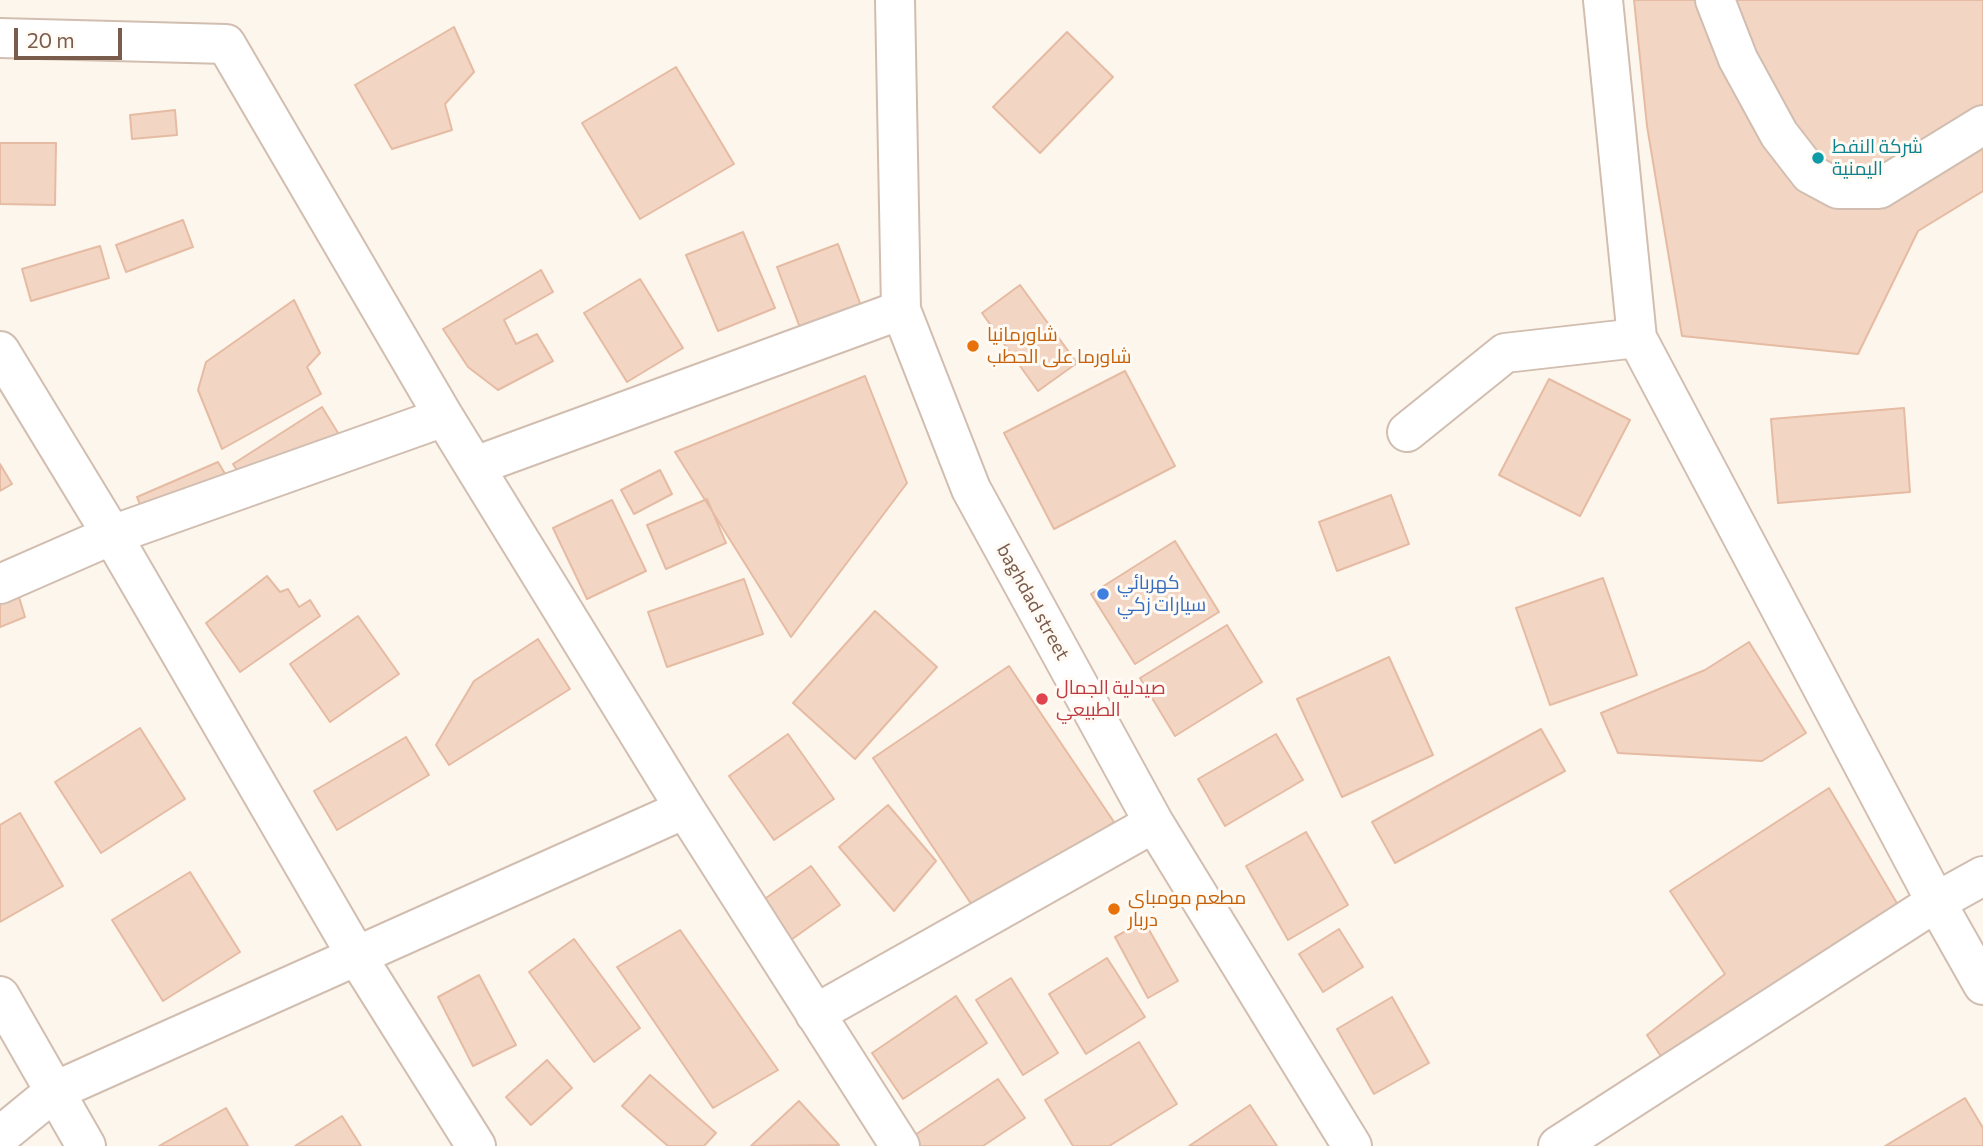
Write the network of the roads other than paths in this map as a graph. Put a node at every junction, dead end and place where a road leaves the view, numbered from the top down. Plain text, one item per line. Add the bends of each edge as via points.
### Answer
1 (895, 0) edge
2 (1603, 0) edge
3 (1715, 0) edge
4 (0, 38) edge
5 (1983, 125) edge
6 (901, 310) junction
7 (1637, 338) junction
8 (0, 351) edge
9 (444, 417) junction
10 (1407, 432) dead end
11 (475, 466) junction
12 (112, 535) junction
13 (0, 584) edge
14 (685, 809) junction
15 (1154, 823) junction
16 (1983, 876) edge
17 (1936, 902) junction
18 (356, 955) junction
19 (1983, 985) edge
20 (0, 996) edge
21 (815, 1014) junction
22 (55, 1091) junction
23 (0, 1136) edge
24 (86, 1146) edge
25 (477, 1146) edge
26 (900, 1146) edge
27 (1352, 1146) edge
28 (1558, 1146) edge

1 - 6 street, baghdad street
2 - 7 street
3 - 5 street via 1738,60 1779,134 1810,174 1838,189 1879,189
4 - 9 street via 226,44
6 - 11 street
6 - 15 street, baghdad street via 971,489
7 - 10 street via 1504,353
7 - 17 street
8 - 12 street
9 - 11 street
9 - 12 street
11 - 14 street
12 - 13 street
12 - 18 street
14 - 18 street
14 - 21 street
15 - 21 street
15 - 27 street, baghdad street
16 - 17 street
17 - 19 street
17 - 28 street
18 - 22 street
18 - 25 street
20 - 22 street
21 - 26 street
22 - 23 street
22 - 24 street

